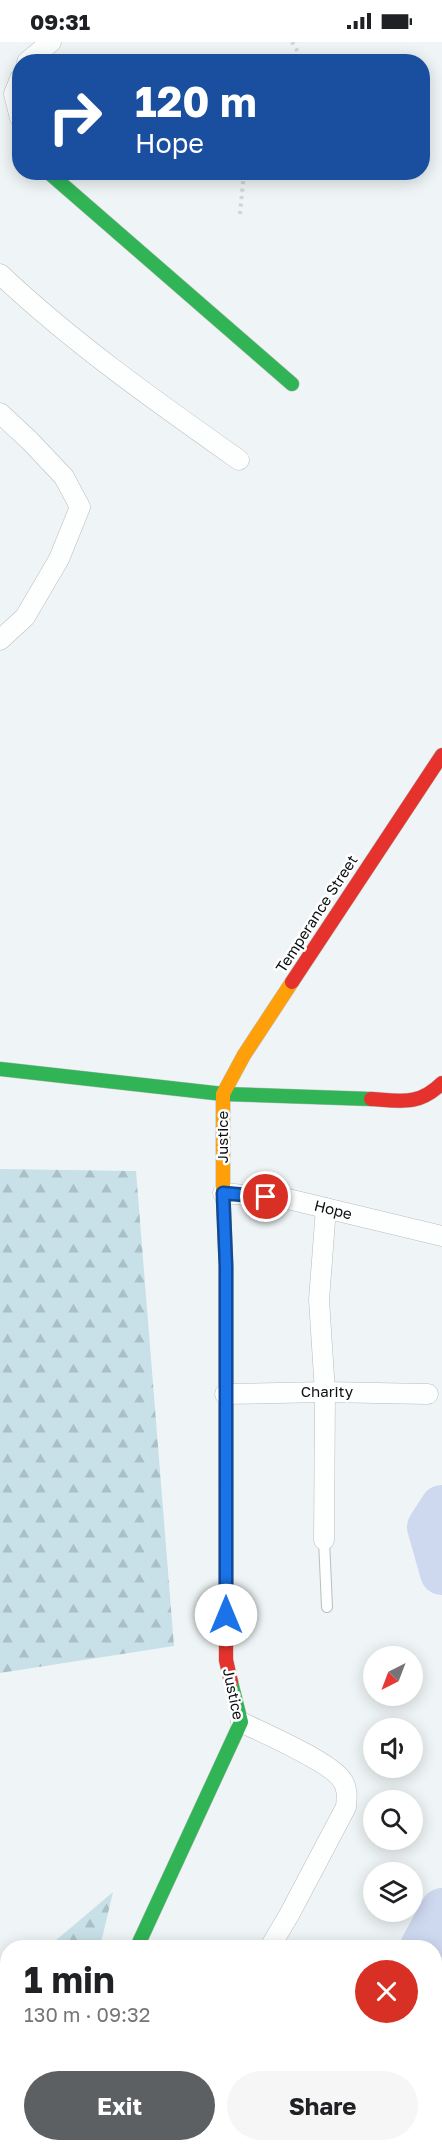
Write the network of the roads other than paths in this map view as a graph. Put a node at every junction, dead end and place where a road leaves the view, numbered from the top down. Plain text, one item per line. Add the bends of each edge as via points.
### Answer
1 (51, 42) edge
2 (37, 54) edge
3 (57, 180) edge
4 (0, 274) edge
5 (292, 384) dead end
6 (0, 413) edge
7 (239, 460) dead end
8 (0, 640) edge
9 (442, 755) edge
10 (0, 1069) edge
11 (442, 1083) edge
12 (223, 1094) junction
13 (223, 1193) junction
14 (326, 1208) junction
15 (442, 1236) edge
16 (325, 1392) junction
17 (225, 1394) junction
18 (428, 1394) dead end
19 (324, 1540) joint
20 (327, 1607) dead end
21 (241, 1722) junction
22 (140, 1940) edge
23 (274, 1940) edge

1 - 2 street
3 - 5 street
4 - 7 street via 150,396
6 - 8 street via 64,477 80,507 59,559 25,617
9 - 12 street, Temperance Street via 244,1055
10 - 12 street
11 - 12 street via 414,1101
12 - 13 street, Justice
13 - 14 street, Hope via 288,1199
13 - 17 street, Justice
14 - 15 street, Hope
14 - 16 street via 319,1300
16 - 17 street, Charity
16 - 18 street, Charity
16 - 19 street
17 - 21 street, Justice via 226,1660
19 - 20 lane
21 - 22 street, Justice
21 - 23 street via 336,1772 347,1793 346,1807

